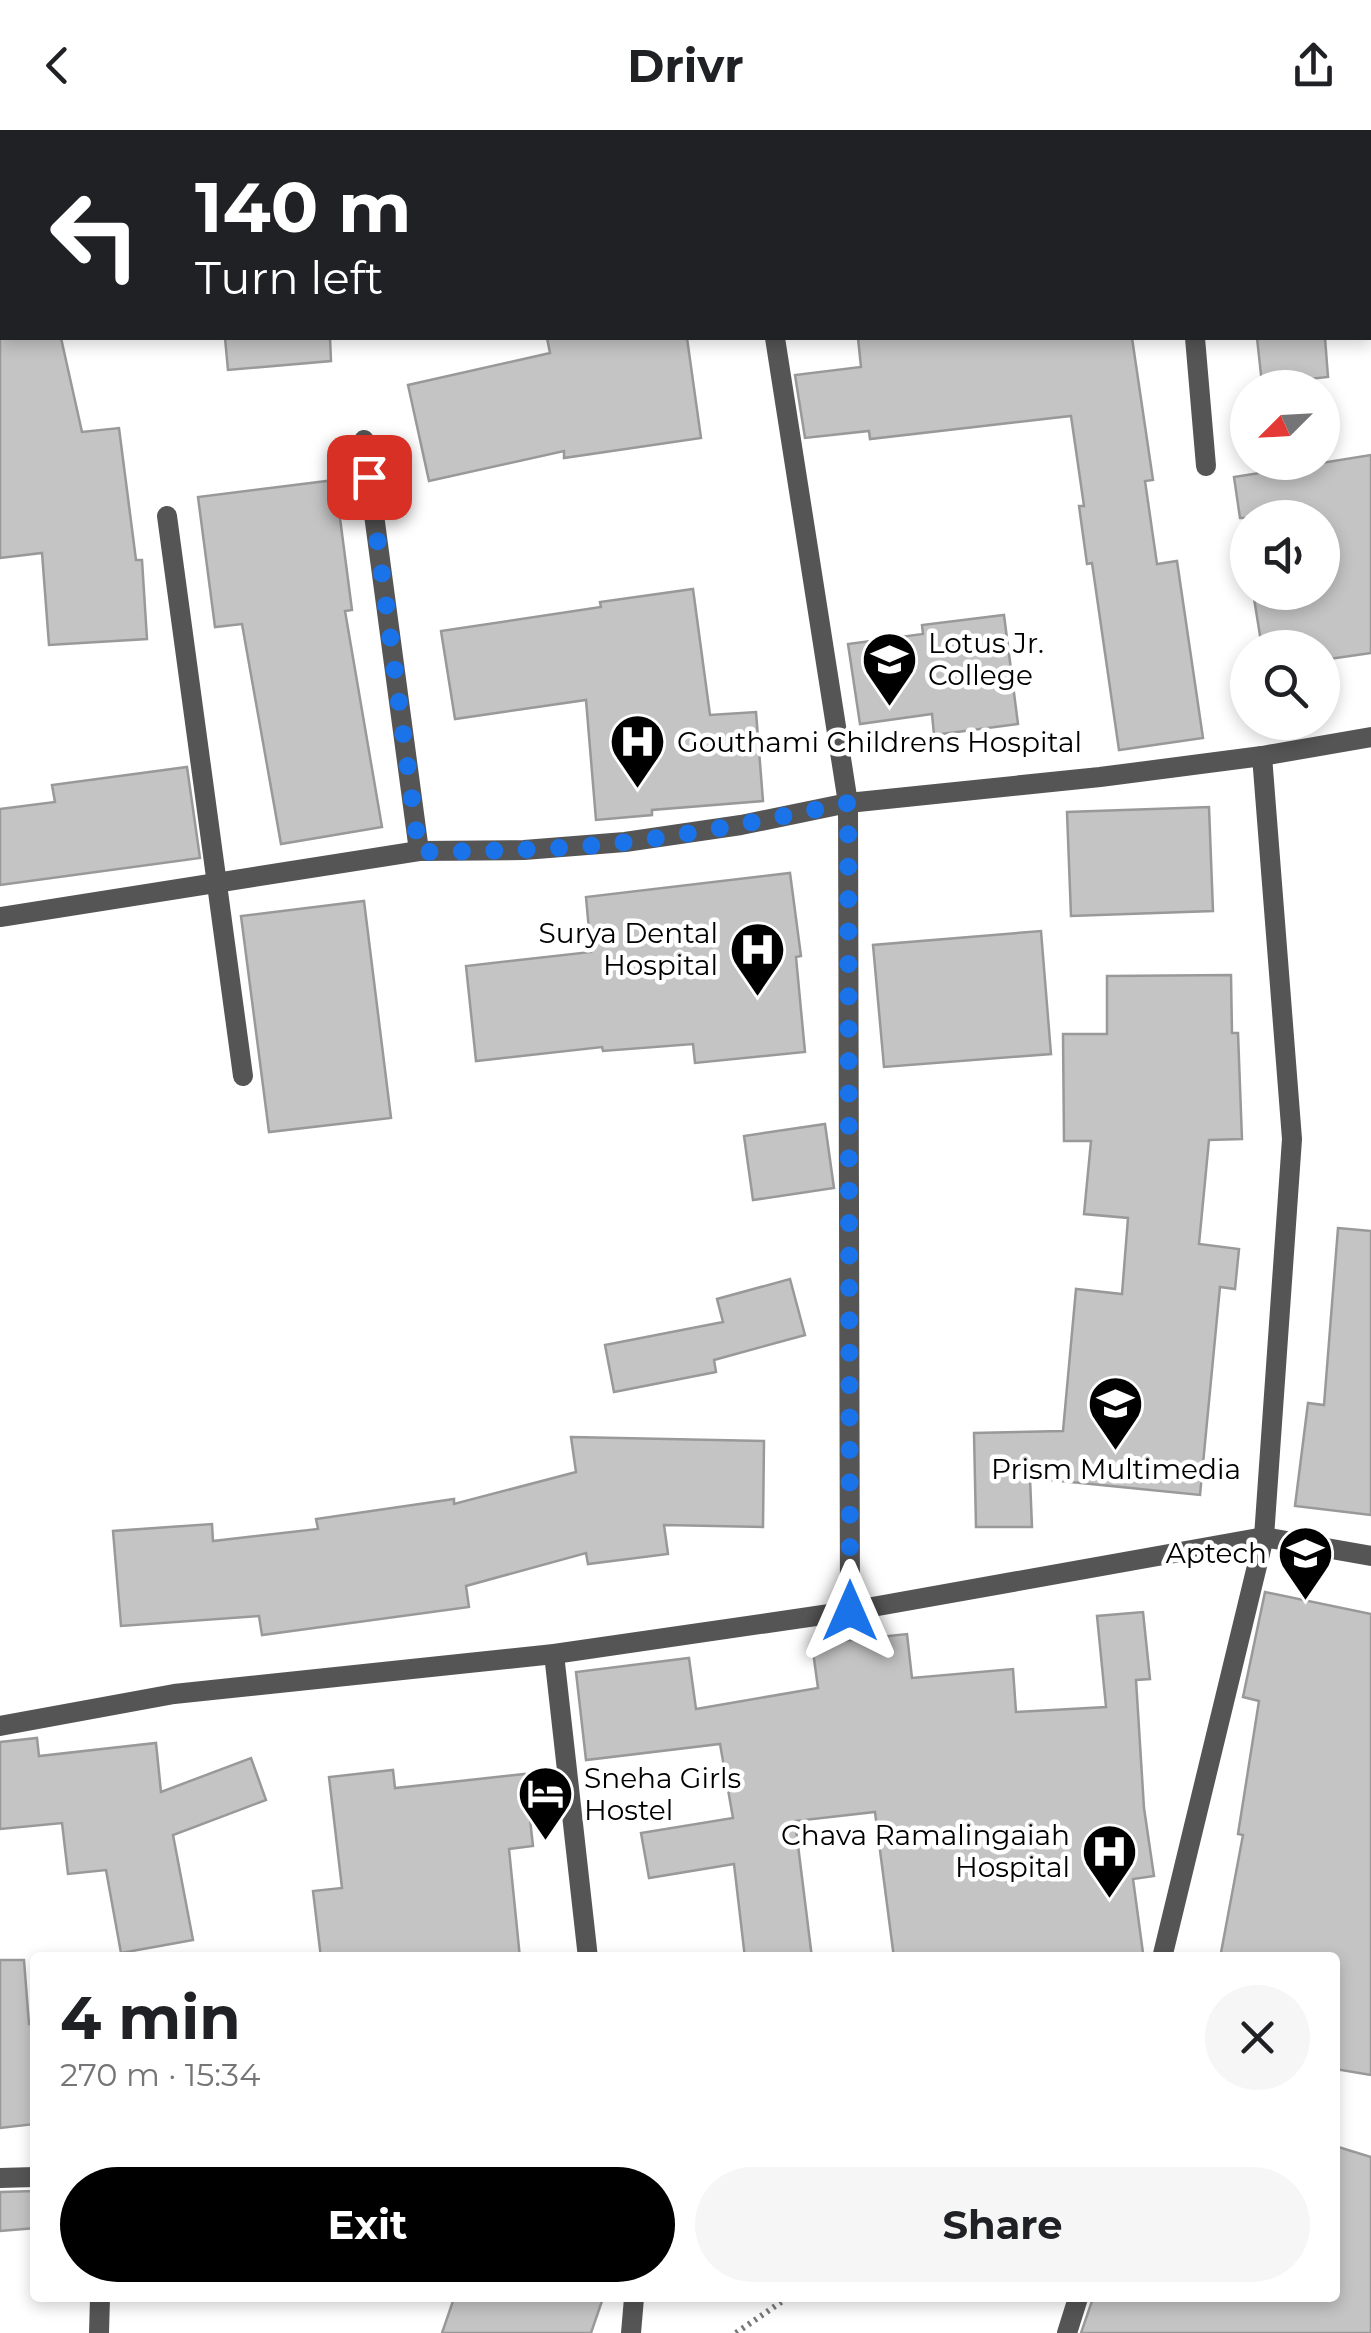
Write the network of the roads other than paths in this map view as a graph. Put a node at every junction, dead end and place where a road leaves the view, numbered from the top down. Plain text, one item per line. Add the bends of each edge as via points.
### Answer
1 (775, 340) edge
2 (1194, 340) edge
3 (364, 440) dead end
4 (1206, 466) dead end
5 (167, 516) dead end
6 (1371, 737) edge
7 (1262, 756) junction
8 (848, 803) junction
9 (419, 852) junction
10 (216, 883) junction
11 (0, 918) edge
12 (243, 1076) dead end
13 (1264, 1537) junction
14 (1371, 1556) edge
15 (850, 1611) junction
16 (554, 1654) junction
17 (0, 1726) edge
18 (587, 1952) edge
19 (1160, 1952) edge
20 (0, 2178) edge
21 (30, 2178) edge
22 (100, 2302) edge
23 (634, 2302) edge
24 (1077, 2302) edge
25 (100, 2333) edge
26 (630, 2333) edge
27 (1066, 2333) edge

1 - 8 street
2 - 4 street
3 - 9 street
5 - 10 street
6 - 7 street
7 - 8 street
7 - 13 street via 1292,1140
8 - 9 street via 625,842
8 - 15 street
9 - 10 street
10 - 11 street
10 - 12 street
13 - 14 street
13 - 15 street
13 - 19 street
15 - 16 street
16 - 17 street via 174,1694
16 - 18 street
20 - 21 street
22 - 25 street
23 - 26 street
24 - 27 street

